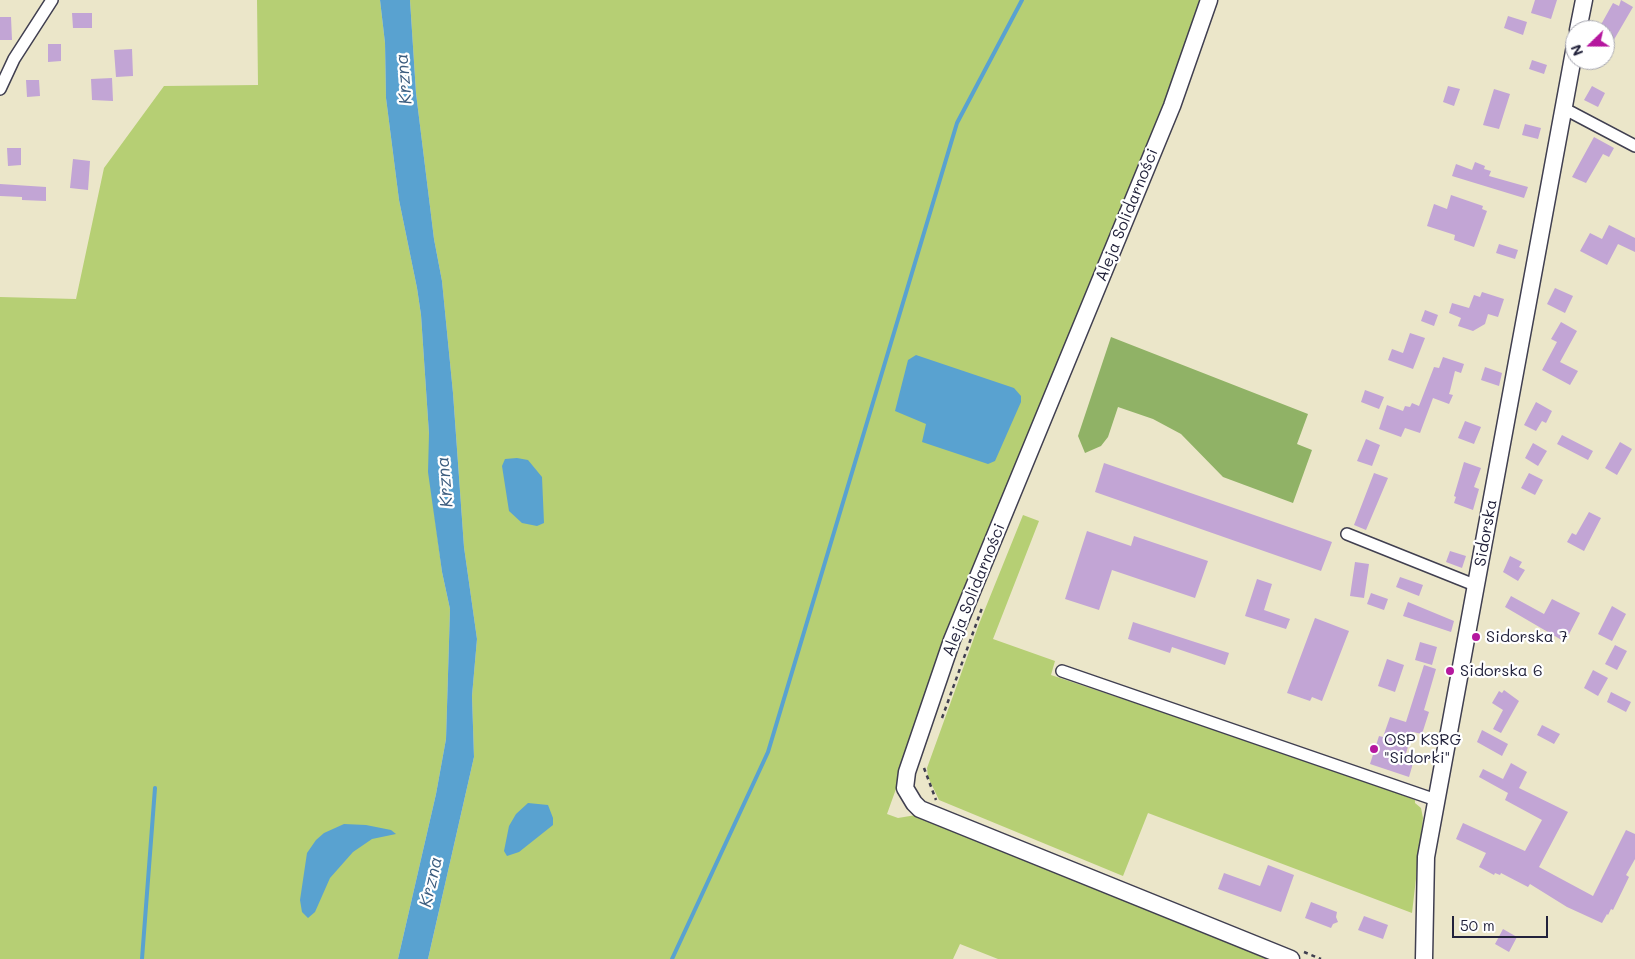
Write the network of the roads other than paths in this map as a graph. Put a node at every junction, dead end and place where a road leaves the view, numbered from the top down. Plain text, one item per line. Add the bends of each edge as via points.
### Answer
1 (52, 0) edge
2 (1210, 0) edge
3 (1584, 0) edge
4 (1580, 20) edge
5 (1570, 70) edge
6 (0, 90) edge
7 (1563, 108) junction
8 (1635, 146) edge
9 (1347, 534) dead end
10 (1477, 586) junction
11 (1062, 671) dead end
12 (1436, 800) junction
13 (1297, 956) edge
14 (1424, 957) edge

1 - 6 street via 14,59
2 - 13 street, Aleja Solidarności via 1172,106 952,640 907,772 905,788 920,809
3 - 4 street
5 - 7 street, Sidorska
7 - 8 street
7 - 10 street, Sidorska
9 - 10 street
10 - 12 street, Sidorska
11 - 12 street
12 - 14 street, Sidorska via 1426,857

